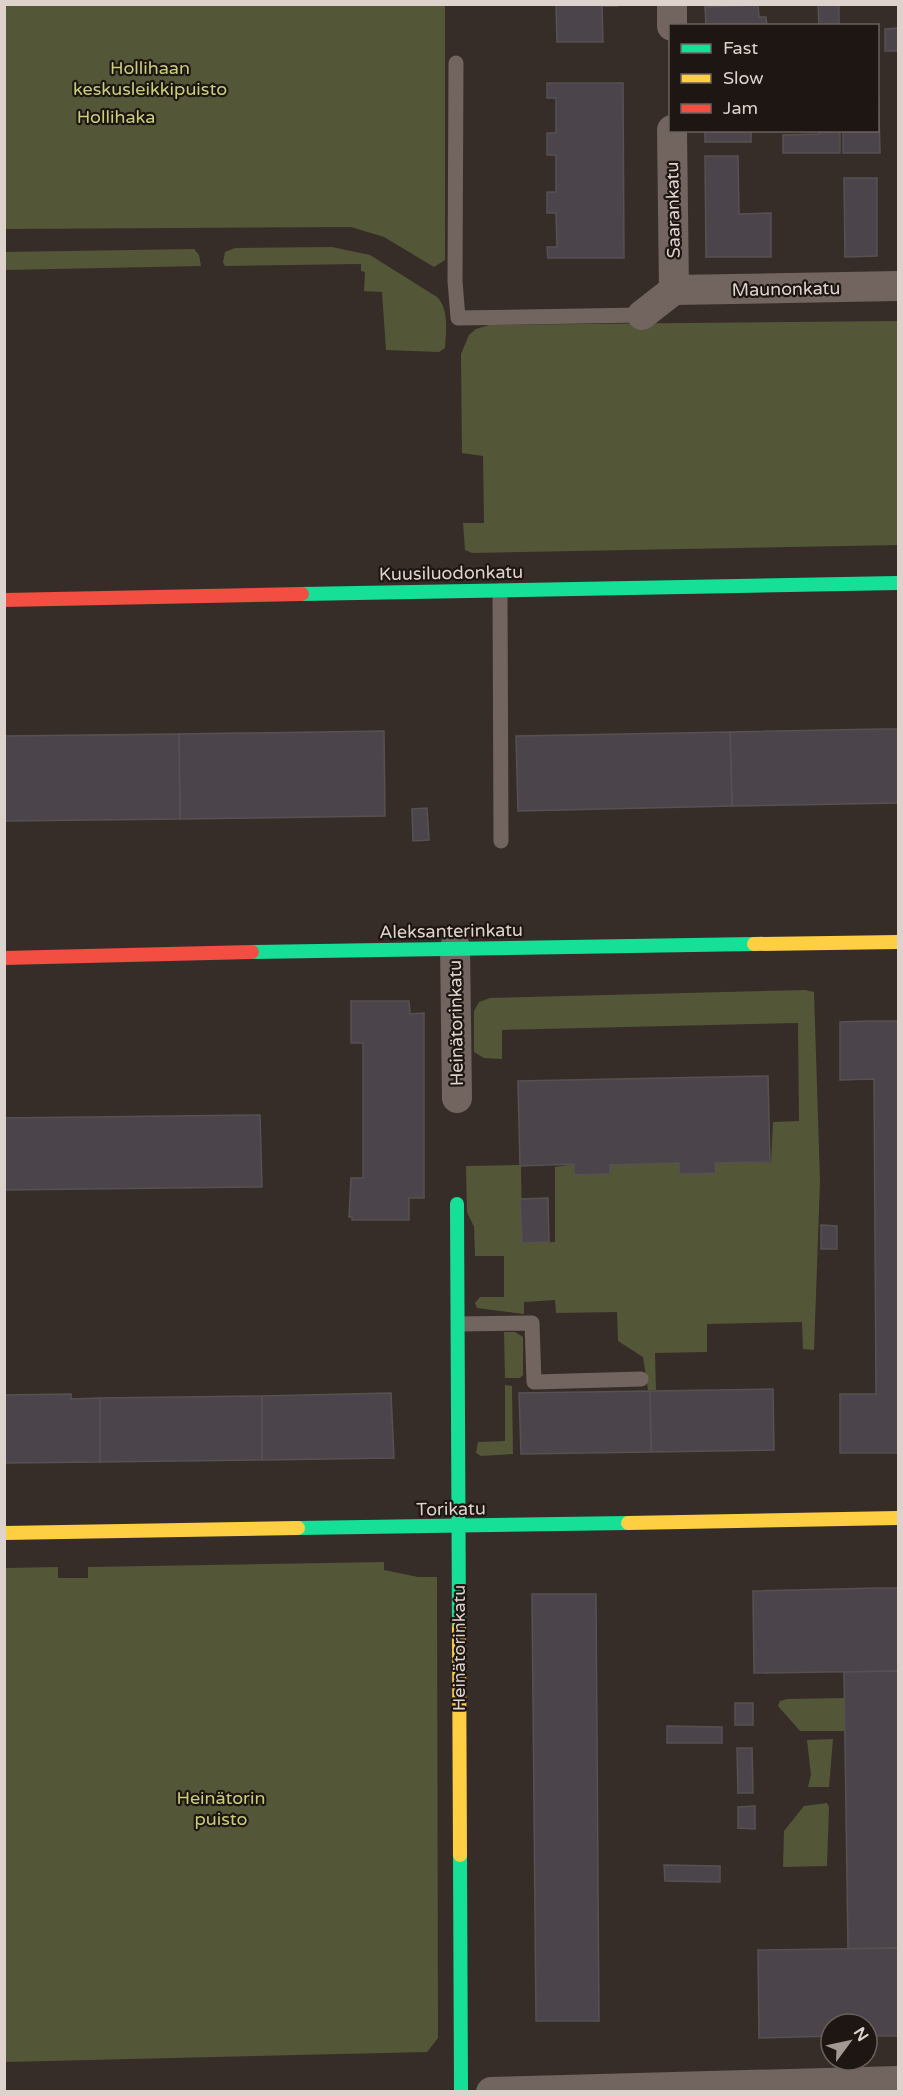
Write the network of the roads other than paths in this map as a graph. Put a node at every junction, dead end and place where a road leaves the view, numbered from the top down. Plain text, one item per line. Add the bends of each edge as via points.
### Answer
1 (672, 4) edge
2 (672, 24) edge
3 (456, 63) dead end
4 (672, 132) edge
5 (898, 286) edge
6 (674, 290) junction
7 (642, 315) joint
8 (898, 583) edge
9 (500, 591) junction
10 (4, 600) edge
11 (501, 841) dead end
12 (898, 942) edge
13 (455, 947) junction
14 (4, 958) edge
15 (457, 1098) dead end
16 (457, 1204) dead end
17 (459, 1324) junction
18 (641, 1379) dead end
19 (898, 1518) edge
20 (460, 1527) junction
21 (4, 1533) edge
22 (898, 2081) edge
23 (461, 2091) edge
24 (491, 2091) edge

1 - 2 street
3 - 7 lane via 458,318
4 - 6 street, Saarankatu
5 - 6 street, Maunonkatu
6 - 7 street
8 - 9 street, Kuusiluodonkatu
9 - 10 street, Kuusiluodonkatu
9 - 11 lane
12 - 13 street, Aleksanterinkatu
13 - 14 street, Aleksanterinkatu
13 - 15 street, Heinätorinkatu
16 - 17 street, Heinätorinkatu
17 - 18 lane via 532,1323 534,1382
17 - 20 street, Heinätorinkatu
19 - 20 street, Torikatu
20 - 21 street, Torikatu
20 - 23 street, Heinätorinkatu
22 - 24 street

